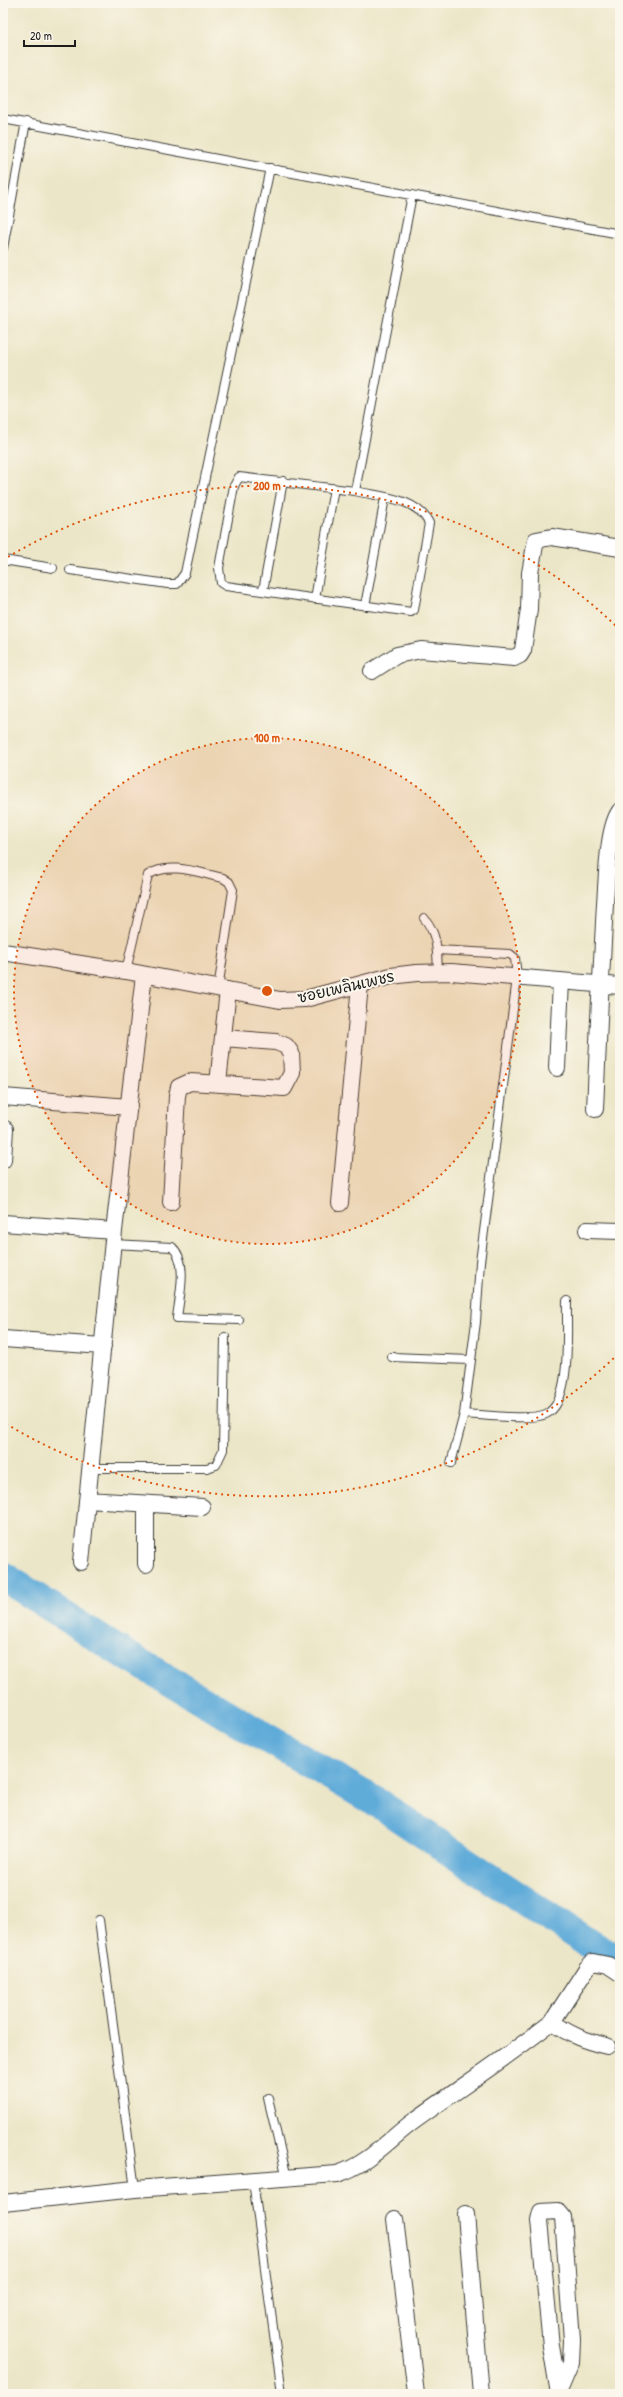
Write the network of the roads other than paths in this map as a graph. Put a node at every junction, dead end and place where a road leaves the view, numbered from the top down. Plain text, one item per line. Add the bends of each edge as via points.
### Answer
1 (4, 118) edge
2 (26, 122) junction
3 (270, 168) junction
4 (412, 195) junction
5 (620, 234) edge
6 (3, 248) edge
7 (283, 481) junction
8 (334, 488) junction
9 (355, 491) junction
10 (385, 498) junction
11 (620, 548) edge
12 (3, 560) edge
13 (53, 568) dead end
14 (70, 570) dead end
15 (263, 591) junction
16 (315, 598) junction
17 (365, 606) junction
18 (372, 671) dead end
19 (620, 811) edge
20 (424, 918) dead end
21 (437, 950) junction
22 (3, 952) edge
23 (126, 971) junction
24 (438, 972) junction
25 (144, 974) junction
26 (517, 978) junction
27 (561, 982) junction
28 (600, 984) junction
29 (360, 985) junction
30 (620, 986) edge
31 (223, 989) junction
32 (223, 1038) junction
33 (557, 1068) dead end
34 (218, 1083) junction
35 (3, 1097) edge
36 (129, 1107) junction
37 (595, 1109) dead end
38 (5, 1129) dead end
39 (3, 1160) edge
40 (170, 1202) dead end
41 (340, 1203) dead end
42 (3, 1222) edge
43 (587, 1230) dead end
44 (620, 1231) edge
45 (114, 1238) junction
46 (567, 1301) dead end
47 (239, 1320) dead end
48 (226, 1337) dead end
49 (3, 1339) edge
50 (103, 1346) junction
51 (392, 1357) dead end
52 (470, 1360) junction
53 (464, 1414) junction
54 (451, 1463) dead end
55 (90, 1468) junction
56 (87, 1500) junction
57 (146, 1505) junction
58 (202, 1507) dead end
59 (81, 1562) dead end
60 (146, 1564) dead end
61 (99, 1920) dead end
62 (620, 1972) edge
63 (552, 2022) junction
64 (607, 2046) dead end
65 (268, 2098) dead end
66 (287, 2178) junction
67 (253, 2181) junction
68 (135, 2189) junction
69 (3, 2203) edge
70 (466, 2214) dead end
71 (395, 2219) dead end
72 (559, 2392) edge
73 (282, 2393) dead end
74 (416, 2394) edge
75 (481, 2394) edge

1 - 2 lane
2 - 3 lane
2 - 6 lane
3 - 4 lane
3 - 14 lane via 185,573 177,584 168,584
4 - 5 lane
4 - 9 lane
7 - 8 lane
7 - 15 lane
7 - 15 lane via 240,477 234,486 220,579 226,586
8 - 9 lane
8 - 16 lane
9 - 10 lane
10 - 17 lane
10 - 17 lane via 417,507 425,514 429,523 416,607 411,612
11 - 18 street via 552,537 536,540 530,573 523,650 514,658 421,650 397,655
12 - 13 lane
15 - 16 lane
16 - 17 lane
19 - 28 street via 608,859
20 - 21 lane via 434,932
21 - 24 lane
21 - 26 lane via 510,954 515,958
22 - 23 street, ซอยเพลินเพชร
23 - 25 street, ซอยเพลินเพชร
23 - 31 lane via 148,875 156,870 178,869 223,878 229,882 232,890
24 - 26 street, ซอยเพลินเพชร
24 - 29 street, ซอยเพลินเพชร via 391,976
25 - 31 street, ซอยเพลินเพชร
25 - 36 street
26 - 27 street, ซอยเพลินเพชร
26 - 52 lane via 480,1262
27 - 28 street, ซอยเพลินเพชร
27 - 33 street
28 - 30 street, ซอยเพลินเพชร
28 - 37 street
29 - 31 street, ซอยเพลินเพชร via 305,999 280,1000
29 - 41 street
31 - 32 street
32 - 34 street
32 - 34 street via 276,1042 286,1046 291,1053 292,1073 284,1088
34 - 40 street via 190,1082 179,1087
35 - 36 street
36 - 45 street
38 - 39 street
42 - 45 street
43 - 44 street
45 - 47 lane via 172,1247 178,1253 181,1263 177,1318
45 - 50 street
46 - 53 lane via 564,1387 552,1410 546,1414 531,1416
48 - 55 lane via 223,1450 216,1464 207,1468
49 - 50 street
50 - 55 street
51 - 52 lane
52 - 53 lane
53 - 54 lane
55 - 56 street
56 - 57 street
56 - 59 street
57 - 58 street
57 - 60 street
61 - 68 lane
62 - 63 street via 608,1965 593,1962
63 - 64 street via 568,2034
63 - 66 street via 352,2169 337,2174
65 - 66 lane
66 - 67 street
67 - 68 street
67 - 73 lane
68 - 69 street
70 - 75 street
71 - 74 street
72 - 72 street via 571,2363 572,2340 563,2217 558,2211 552,2210 541,2212 539,2220 551,2346

